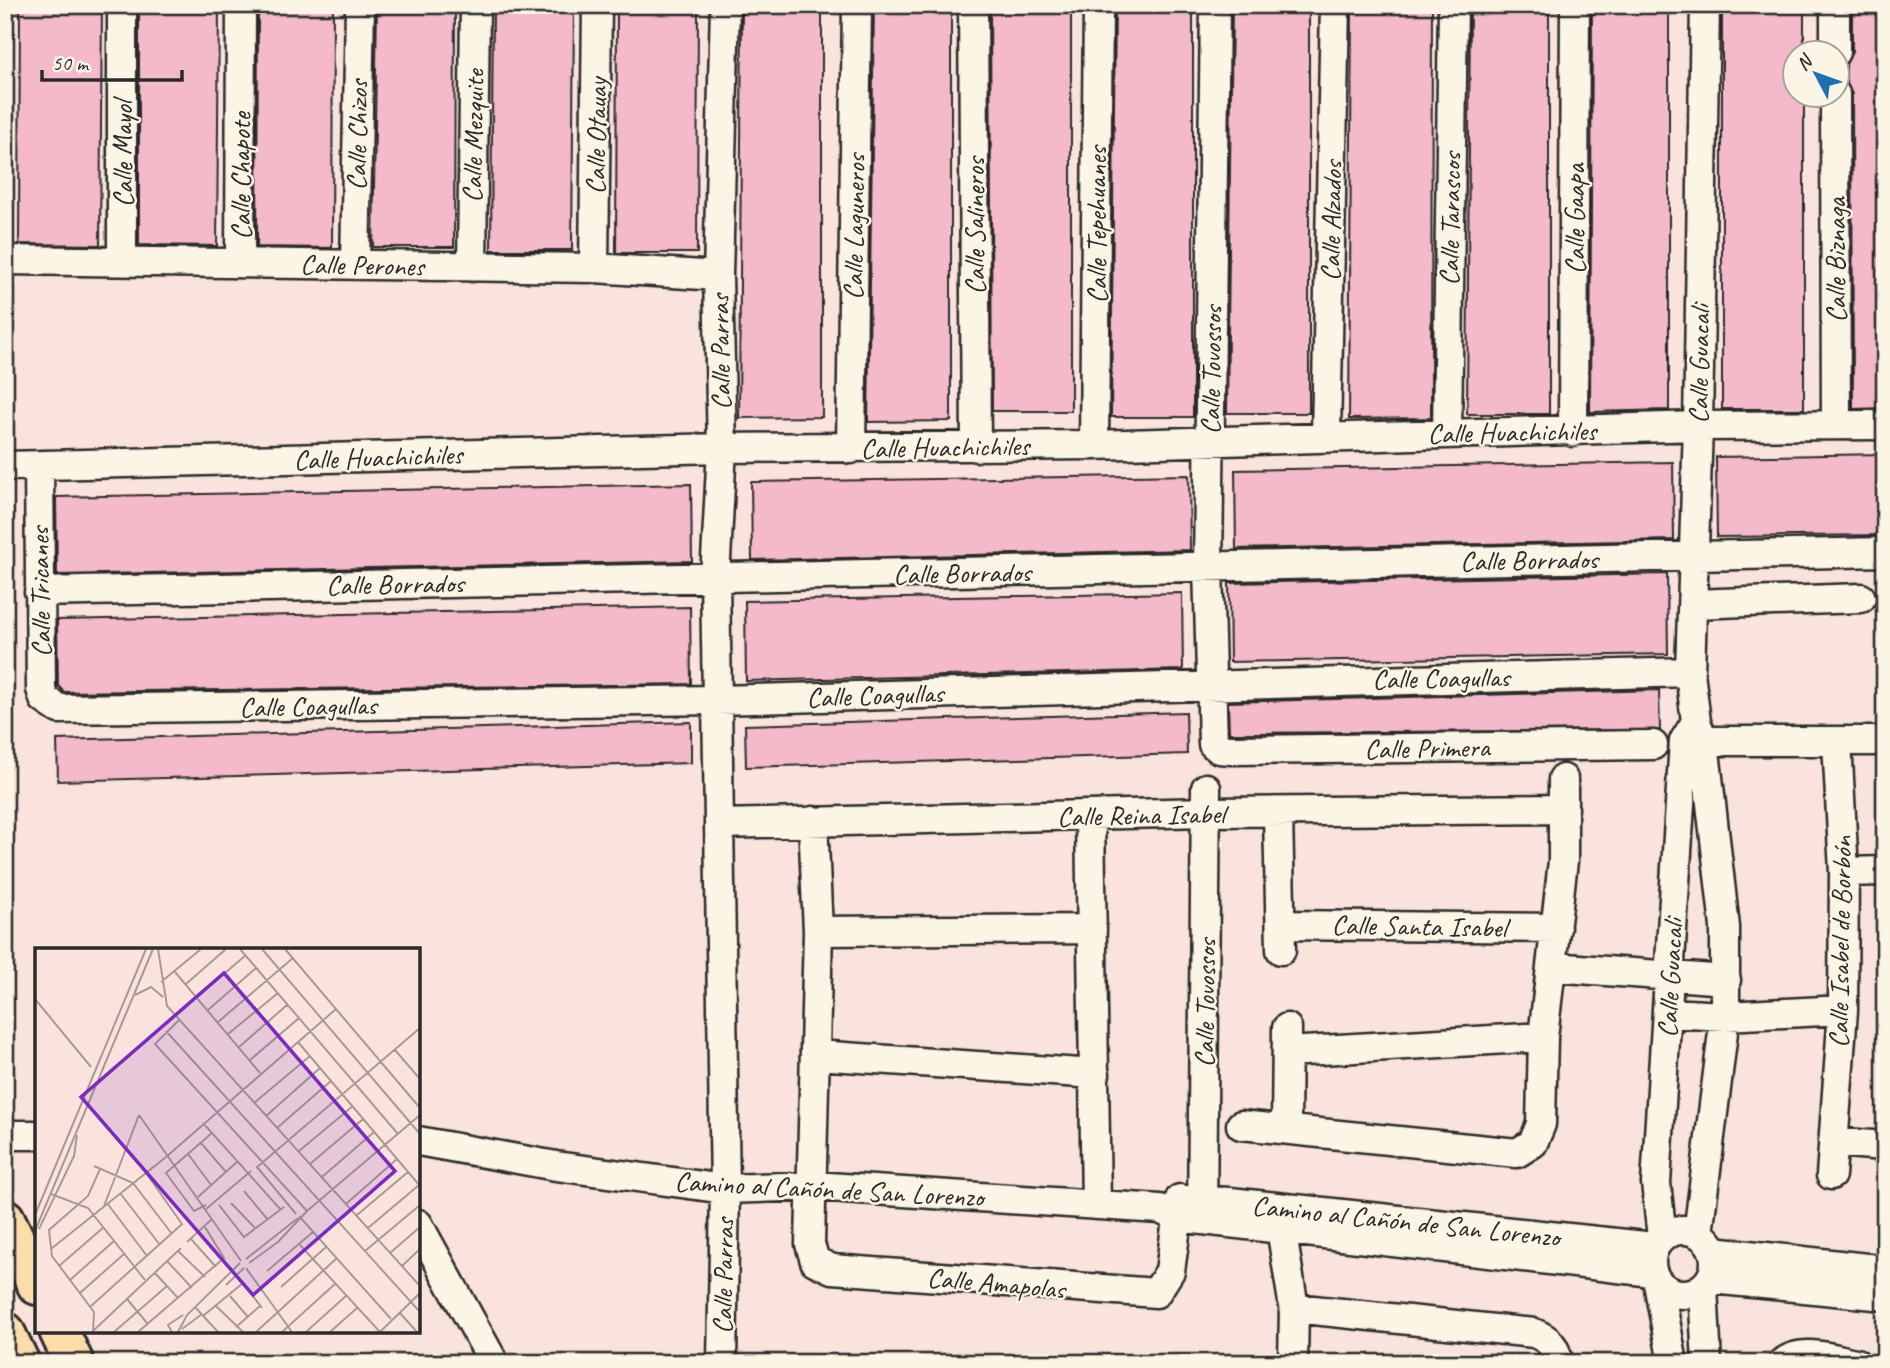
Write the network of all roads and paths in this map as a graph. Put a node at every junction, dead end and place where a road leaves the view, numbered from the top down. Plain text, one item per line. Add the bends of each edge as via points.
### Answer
1 (121, 5) edge
2 (241, 5) edge
3 (360, 5) edge
4 (475, 5) edge
5 (597, 5) edge
6 (725, 5) edge
7 (857, 5) edge
8 (973, 5) edge
9 (1098, 5) edge
10 (1215, 5) edge
11 (1335, 5) edge
12 (1453, 5) edge
13 (1575, 5) edge
14 (1705, 5) edge
15 (1835, 5) edge
16 (1835, 38) edge
17 (1835, 108) edge
18 (5, 260) edge
19 (122, 260) junction
20 (240, 262) junction
21 (355, 265) junction
22 (472, 267) junction
23 (594, 268) junction
24 (718, 276) junction
25 (1836, 425) junction
26 (1885, 425) edge
27 (1698, 426) junction
28 (1573, 432) junction
29 (1447, 433) junction
30 (1326, 436) junction
31 (1210, 440) junction
32 (1094, 445) junction
33 (976, 447) junction
34 (722, 448) junction
35 (851, 449) junction
36 (5, 466) edge
37 (39, 466) junction
38 (1885, 552) edge
39 (1693, 556) junction
40 (1208, 567) junction
41 (715, 578) junction
42 (39, 592) junction
43 (1861, 598) dead end
44 (1693, 604) junction
45 (1690, 672) junction
46 (1209, 684) junction
47 (716, 699) junction
48 (59, 709) joint
49 (1211, 735) joint
50 (1695, 735) junction
51 (1836, 741) junction
52 (1885, 741) edge
53 (1653, 745) dead end
54 (1563, 779) dead end
55 (1207, 800) junction
56 (1696, 800) junction
57 (1564, 809) junction
58 (1278, 814) junction
59 (1090, 816) junction
60 (813, 821) junction
61 (719, 824) junction
62 (1885, 871) edge
63 (1844, 872) junction
64 (1556, 928) junction
65 (1092, 929) junction
66 (818, 931) junction
67 (1553, 967) junction
68 (1670, 975) junction
69 (1726, 980) junction
70 (1843, 1010) junction
71 (1668, 1013) junction
72 (1725, 1016) junction
73 (1543, 1037) junction
74 (816, 1055) junction
75 (1095, 1074) junction
76 (1241, 1125) dead end
77 (1286, 1128) junction
78 (5, 1135) edge
79 (35, 1135) edge
80 (420, 1141) edge
81 (1833, 1142) junction
82 (1885, 1146) edge
83 (1831, 1175) dead end
84 (813, 1186) junction
85 (725, 1189) junction
86 (1096, 1205) junction
87 (1184, 1209) junction
88 (5, 1219) edge
89 (420, 1228) edge
90 (1282, 1228) junction
91 (1706, 1242) junction
92 (1657, 1260) junction
93 (1885, 1270) edge
94 (35, 1281) edge
95 (1707, 1283) junction
96 (1885, 1296) edge
97 (1294, 1308) junction
98 (5, 1332) edge
99 (60, 1333) edge
100 (20, 1363) edge
101 (74, 1363) edge
102 (494, 1363) edge
103 (722, 1363) edge
104 (1293, 1363) edge
105 (1558, 1363) edge
106 (1673, 1363) edge
107 (1707, 1363) edge
108 (1783, 1363) edge
109 (1856, 1363) edge

1 - 19 street, Calle Mayol
2 - 20 street, Calle Chapote
3 - 21 street, Calle Chizos
4 - 22 street, Calle Mezquite
5 - 23 street, Calle Otauay
6 - 24 street, Calle Parras
7 - 35 street, Calle Laguneros
8 - 33 street, Calle Salineros
9 - 32 street, Calle Tepehuanes
10 - 31 street, Calle Tovossos
11 - 30 street, Calle Alzados
12 - 29 street, Calle Tarascos
13 - 28 street, Calle Gaapa
14 - 27 street, Calle Guacali
15 - 16 street
17 - 25 street, Calle Biznaga
18 - 19 street, Calle Perones
19 - 20 street, Calle Perones
20 - 21 street, Calle Perones
21 - 22 street, Calle Perones
22 - 23 street, Calle Perones
23 - 24 street, Calle Perones
24 - 34 street, Calle Parras
25 - 26 street, Calle Huachichiles
25 - 27 street, Calle Huachichiles
27 - 28 street, Calle Huachichiles
27 - 39 street, Calle Guacali
28 - 29 street, Calle Huachichiles
29 - 30 street, Calle Huachichiles
30 - 31 street, Calle Huachichiles
31 - 32 street, Calle Huachichiles
31 - 40 street, Calle Tovossos
32 - 33 street, Calle Huachichiles
33 - 35 street, Calle Huachichiles
34 - 35 street, Calle Huachichiles
34 - 37 street, Calle Huachichiles
34 - 41 street, Calle Parras
36 - 37 street, Calle Huachichiles
37 - 42 street, Calle Tricanes
38 - 39 street, Calle Borrados
39 - 40 street, Calle Borrados
39 - 44 street, Calle Guacali
40 - 41 street, Calle Borrados
40 - 46 street, Calle Tovossos
41 - 42 street, Calle Borrados
41 - 47 street, Calle Parras
42 - 48 street, Calle Tricanes via 41,689 44,699
43 - 44 street
44 - 45 street, Calle Guacali
45 - 46 street, Calle Coagullas
45 - 50 street, Calle Guacali
46 - 47 street, Calle Coagullas
46 - 49 street, Calle Tovossos
47 - 48 street, Calle Coagullas
47 - 61 street, Calle Parras
49 - 53 street, Calle Primera via 1215,747 1225,750
50 - 51 street
50 - 56 street, Calle Guacali
51 - 52 street
51 - 63 street, Calle Isabel de Borbón
54 - 57 street
55 - 58 street, Calle Reina Isabel
55 - 59 street, Calle Reina Isabel
55 - 87 street, Calle Tovossos
56 - 68 street, Calle Guacali
56 - 69 street, Calle Guacali via 1725,927
57 - 58 street, Calle Reina Isabel
57 - 64 street
58 - 64 street, Calle Santa Isabel via 1282,937
59 - 60 street, Calle Reina Isabel
59 - 65 street
60 - 61 street, Calle Reina Isabel
60 - 66 street
61 - 85 street, Calle Parras
62 - 63 street
63 - 70 street, Calle Isabel de Borbón
64 - 67 street
65 - 66 street
65 - 75 street
66 - 74 street
67 - 68 street
67 - 73 street
68 - 69 street
68 - 71 street, Calle Guacali
69 - 72 street, Calle Guacali
70 - 72 street
70 - 81 street, Calle Isabel de Borbón
71 - 72 street
71 - 92 street, Calle Guacali via 1656,1182
72 - 91 street, Calle Guacali
73 - 77 street via 1287,1040
73 - 77 street via 1541,1124 1525,1151
74 - 75 street
74 - 84 street
75 - 86 street
76 - 77 street
78 - 79 street
80 - 85 street, Camino al Cañón de San Lorenzo
81 - 82 street
81 - 83 street, Calle Isabel de Borbón
84 - 85 street, Camino al Cañón de San Lorenzo
84 - 86 street, Camino al Cañón de San Lorenzo
84 - 87 street, Calle Amapolas via 811,1253 815,1261 832,1269 1146,1295 1156,1293 1167,1280
85 - 103 street, Calle Parras
86 - 87 street, Camino al Cañón de San Lorenzo
87 - 90 street, Camino al Cañón de San Lorenzo
87 - 92 street, Camino al Cañón de San Lorenzo
88 - 94 highway
89 - 102 street
90 - 92 street, Camino al Cañón de San Lorenzo
90 - 97 street
91 - 92 street via 1674,1231
91 - 93 street
91 - 95 street via 1715,1264
92 - 95 street via 1668,1291 1692,1293
92 - 106 street, Calle Guacali
95 - 96 street
95 - 107 street
97 - 104 street
97 - 105 street via 1534,1333 1555,1349
98 - 100 highway
99 - 101 highway
108 - 109 street via 1802,1354

